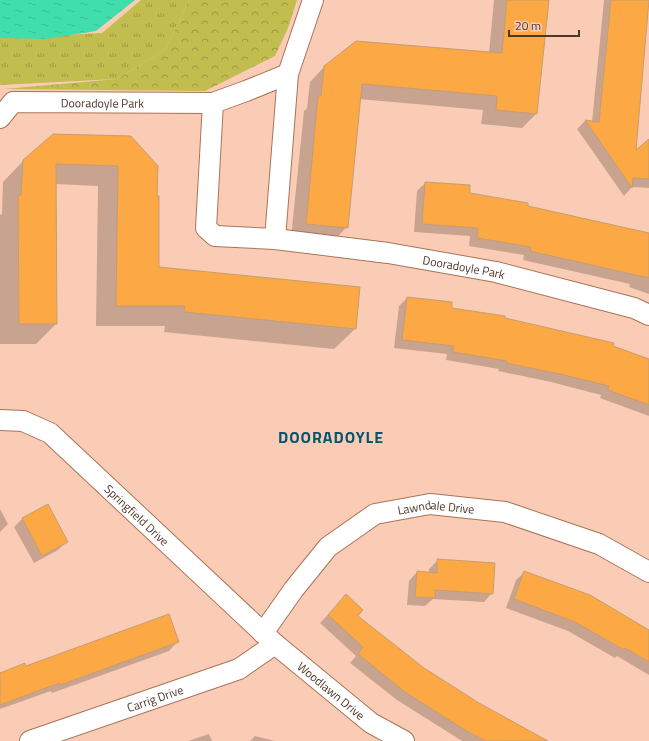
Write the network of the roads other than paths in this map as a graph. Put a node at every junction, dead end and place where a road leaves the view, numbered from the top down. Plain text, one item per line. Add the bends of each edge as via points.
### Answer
1 (313, 0) edge
2 (288, 74) junction
3 (213, 103) junction
4 (0, 118) edge
5 (275, 239) junction
6 (649, 315) edge
7 (0, 420) edge
8 (649, 572) edge
9 (269, 638) junction
10 (30, 741) edge
11 (404, 741) edge

1 - 2 street
2 - 3 street, Dooradoyle Park
2 - 5 street
3 - 4 street, Dooradoyle Park via 13,102
3 - 5 street, Dooradoyle Park via 206,228 215,236
5 - 6 street, Dooradoyle Park via 388,253 496,272 634,308
7 - 9 street, Springfield Drive via 23,421 50,434
8 - 9 street, Lawndale Drive via 599,544 505,512 430,504 375,514 328,547 294,589
9 - 10 street, Carrig Drive via 239,669
9 - 11 street, Woodlawn Drive via 371,723

